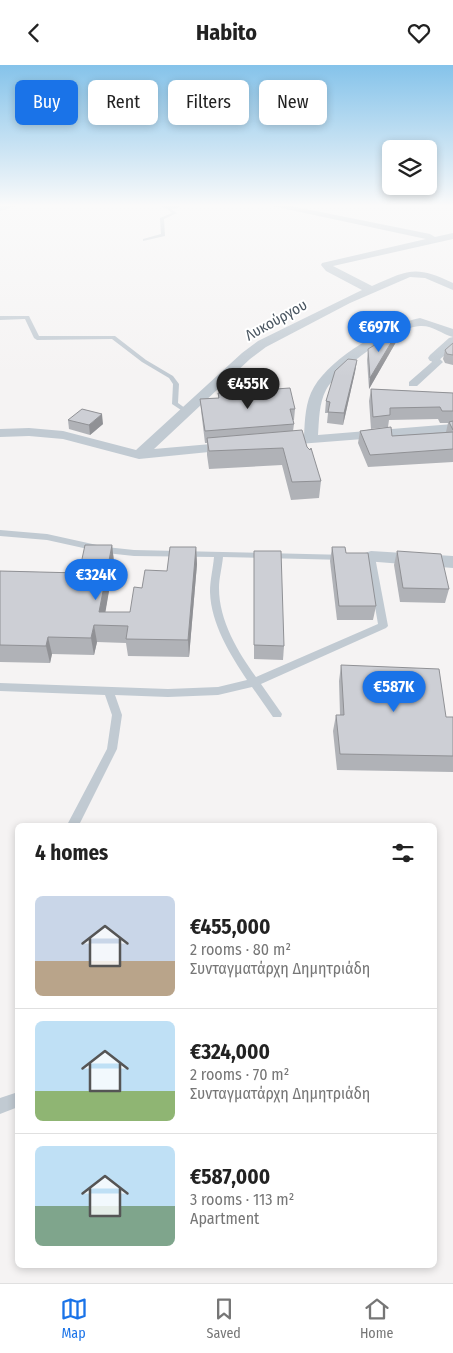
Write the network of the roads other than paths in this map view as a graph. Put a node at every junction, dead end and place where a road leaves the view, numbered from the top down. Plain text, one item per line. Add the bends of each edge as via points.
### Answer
1 (330, 263) edge
2 (453, 287) edge
3 (373, 291) junction
4 (0, 318) edge
5 (453, 333) edge
6 (453, 341) edge
7 (434, 358) joint
8 (413, 383) dead end
9 (186, 411) junction
10 (453, 428) edge
11 (0, 433) edge
12 (311, 440) junction
13 (263, 444) edge
14 (244, 445) edge
15 (139, 455) junction
16 (0, 533) edge
17 (219, 554) junction
18 (371, 557) junction
19 (453, 562) edge
20 (255, 682) junction
21 (0, 687) edge
22 (109, 691) junction
23 (277, 714) dead end
24 (74, 823) edge
25 (15, 1100) edge
26 (0, 1106) edge

1 - 3 street via 326,265 330,269
2 - 3 street, Λυκούργου via 420,273
3 - 9 street, Λυκούργου via 346,301 262,344
4 - 9 lane via 27,317 37,338 113,337 171,377 176,383 175,404
5 - 12 street via 427,322 410,323 353,355 321,386 315,402
6 - 7 street
7 - 8 street via 438,363
9 - 15 street, Λυκούργου
10 - 12 street
11 - 15 street via 63,435
12 - 13 street
14 - 15 street
16 - 17 lane via 47,537 125,552
17 - 18 lane
17 - 20 lane via 214,595 219,618 233,648
18 - 19 street
18 - 20 lane via 383,626
20 - 22 lane via 218,691
20 - 23 lane
21 - 22 lane
22 - 24 lane via 117,715 112,749
25 - 26 lane

